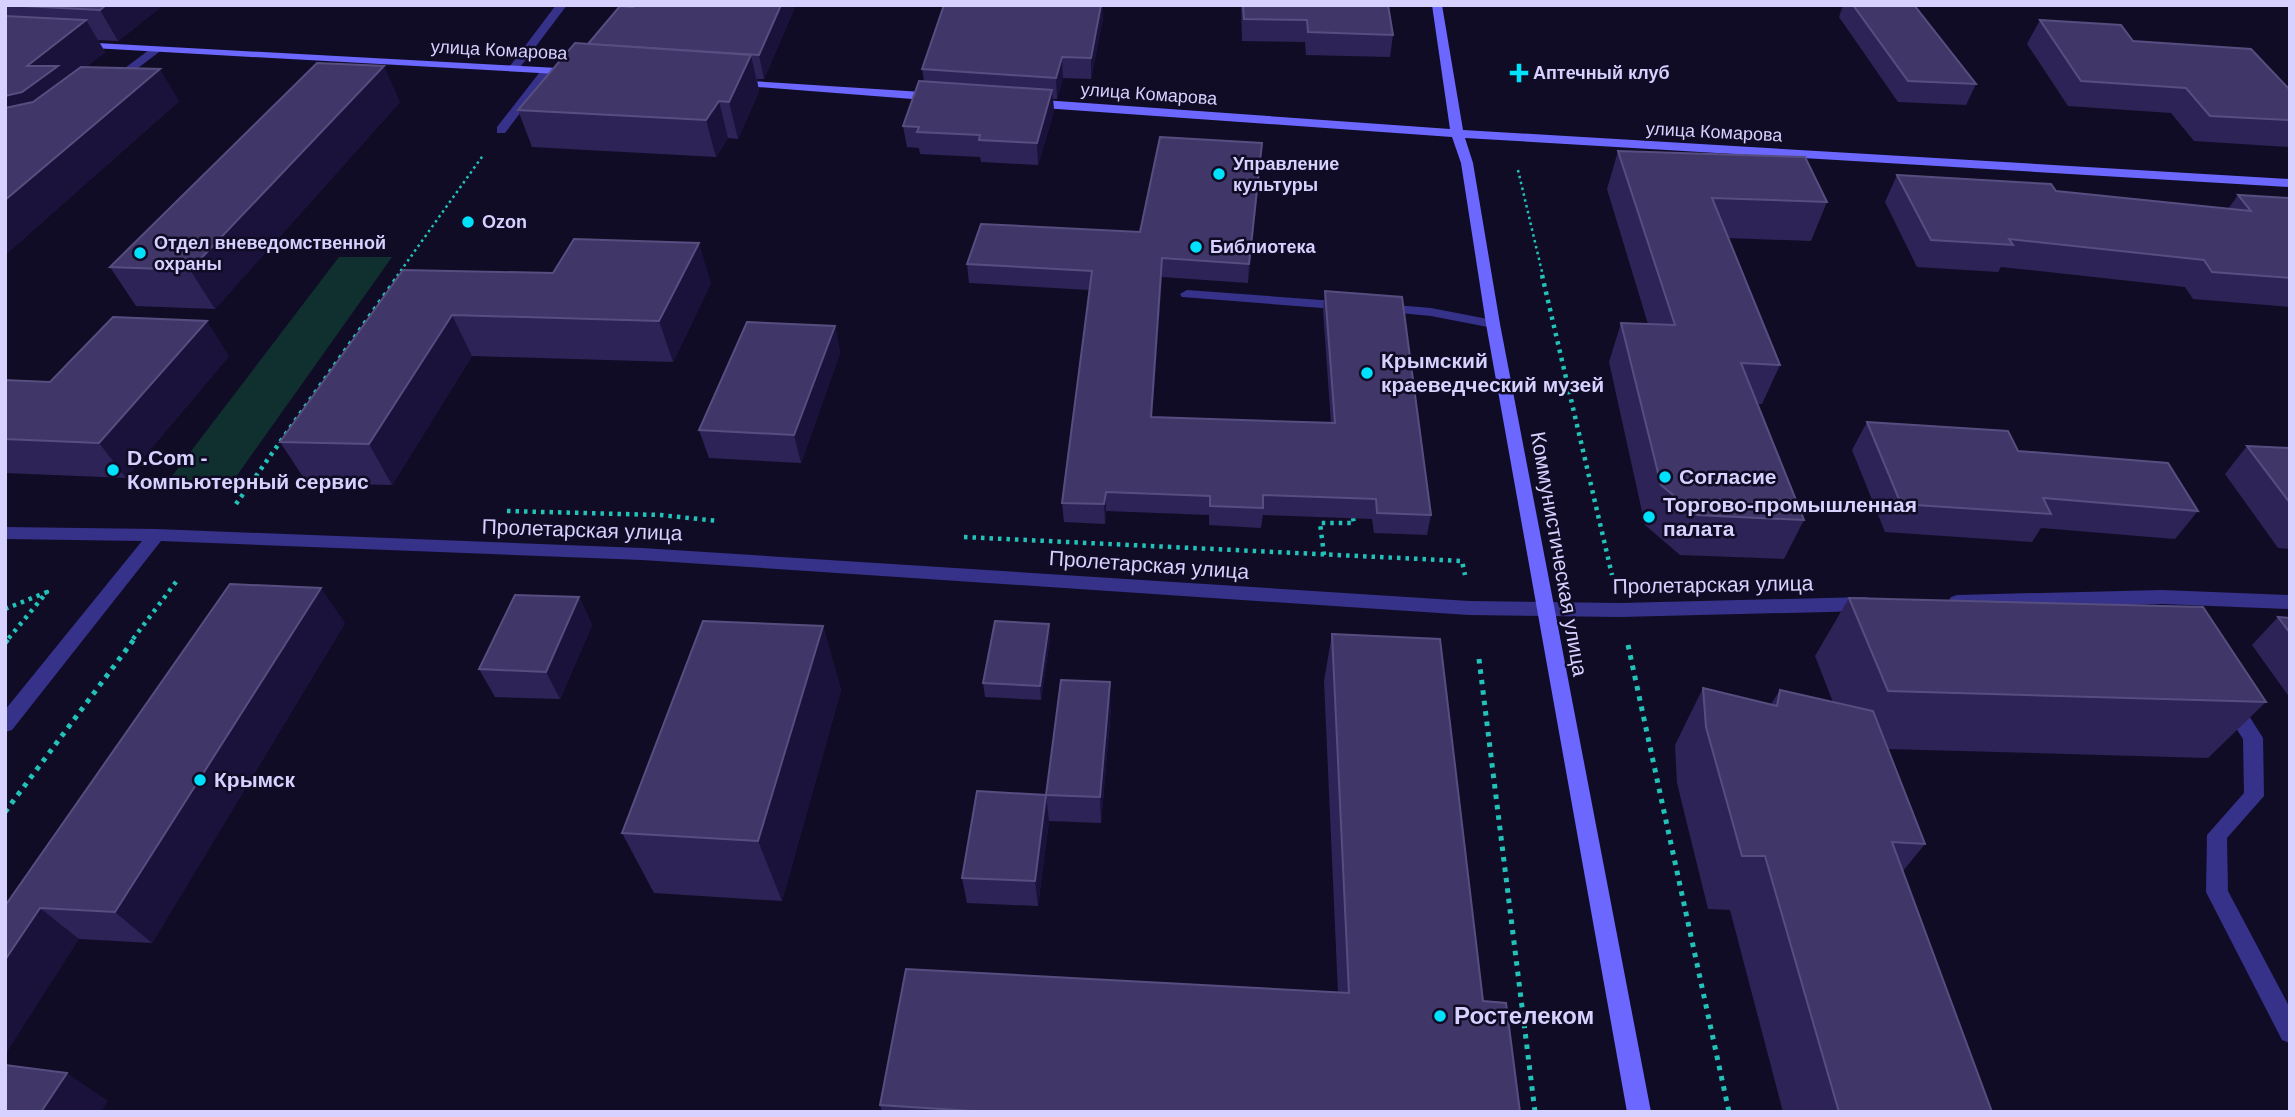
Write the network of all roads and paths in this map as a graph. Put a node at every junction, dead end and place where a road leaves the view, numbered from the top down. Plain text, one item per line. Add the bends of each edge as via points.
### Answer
1 (562, 5) edge
2 (1437, 5) edge
3 (61, 44) edge
4 (158, 49) junction
5 (514, 68) junction
6 (547, 70) junction
7 (589, 72) edge
8 (728, 82) edge
9 (104, 88) edge
10 (951, 97) edge
11 (1021, 102) edge
12 (500, 130) joint
13 (1457, 133) junction
14 (2290, 183) edge
15 (1187, 294) dead end
16 (1493, 324) junction
17 (316, 390) junction
18 (329, 391) edge
19 (234, 507) dead end
20 (1353, 518) edge
21 (5, 533) edge
22 (156, 536) junction
23 (1324, 555) dead end
24 (179, 578) dead end
25 (2162, 597) junction
26 (1940, 602) edge
27 (2290, 602) edge
28 (1884, 604) edge
29 (5, 609) edge
30 (1546, 611) junction
31 (2177, 620) edge
32 (5, 643) edge
33 (1479, 659) dead end
34 (2222, 691) edge
35 (5, 724) edge
36 (5, 812) edge
37 (2290, 1032) edge
38 (1535, 1112) edge
39 (1639, 1112) edge

1 - 5 street
2 - 13 main road, Коммунистическая улица
3 - 4 main road, улица Комарова
4 - 5 main road, улица Комарова
4 - 9 street
5 - 6 main road, улица Комарова
6 - 7 main road, улица Комарова
6 - 12 street
8 - 10 main road
11 - 13 main road, улица Комарова
12 - 17 path
13 - 14 main road, улица Комарова
13 - 16 main road, Коммунистическая улица via 1467,163
15 - 16 street via 1431,312
16 - 30 main road, Коммунистическая улица
17 - 18 path
17 - 19 path
20 - 23 path via 1354,523 1320,523
21 - 22 street, Пролетарская улица
22 - 30 street, Пролетарская улица via 642,554
22 - 35 street
24 - 36 path
25 - 26 street
25 - 27 street
25 - 31 street
28 - 30 street, Пролетарская улица
29 - 32 path via 47,592
30 - 39 main road, Коммунистическая улица
33 - 38 path
34 - 37 street via 2252,738 2254,796 2217,835 2217,892

